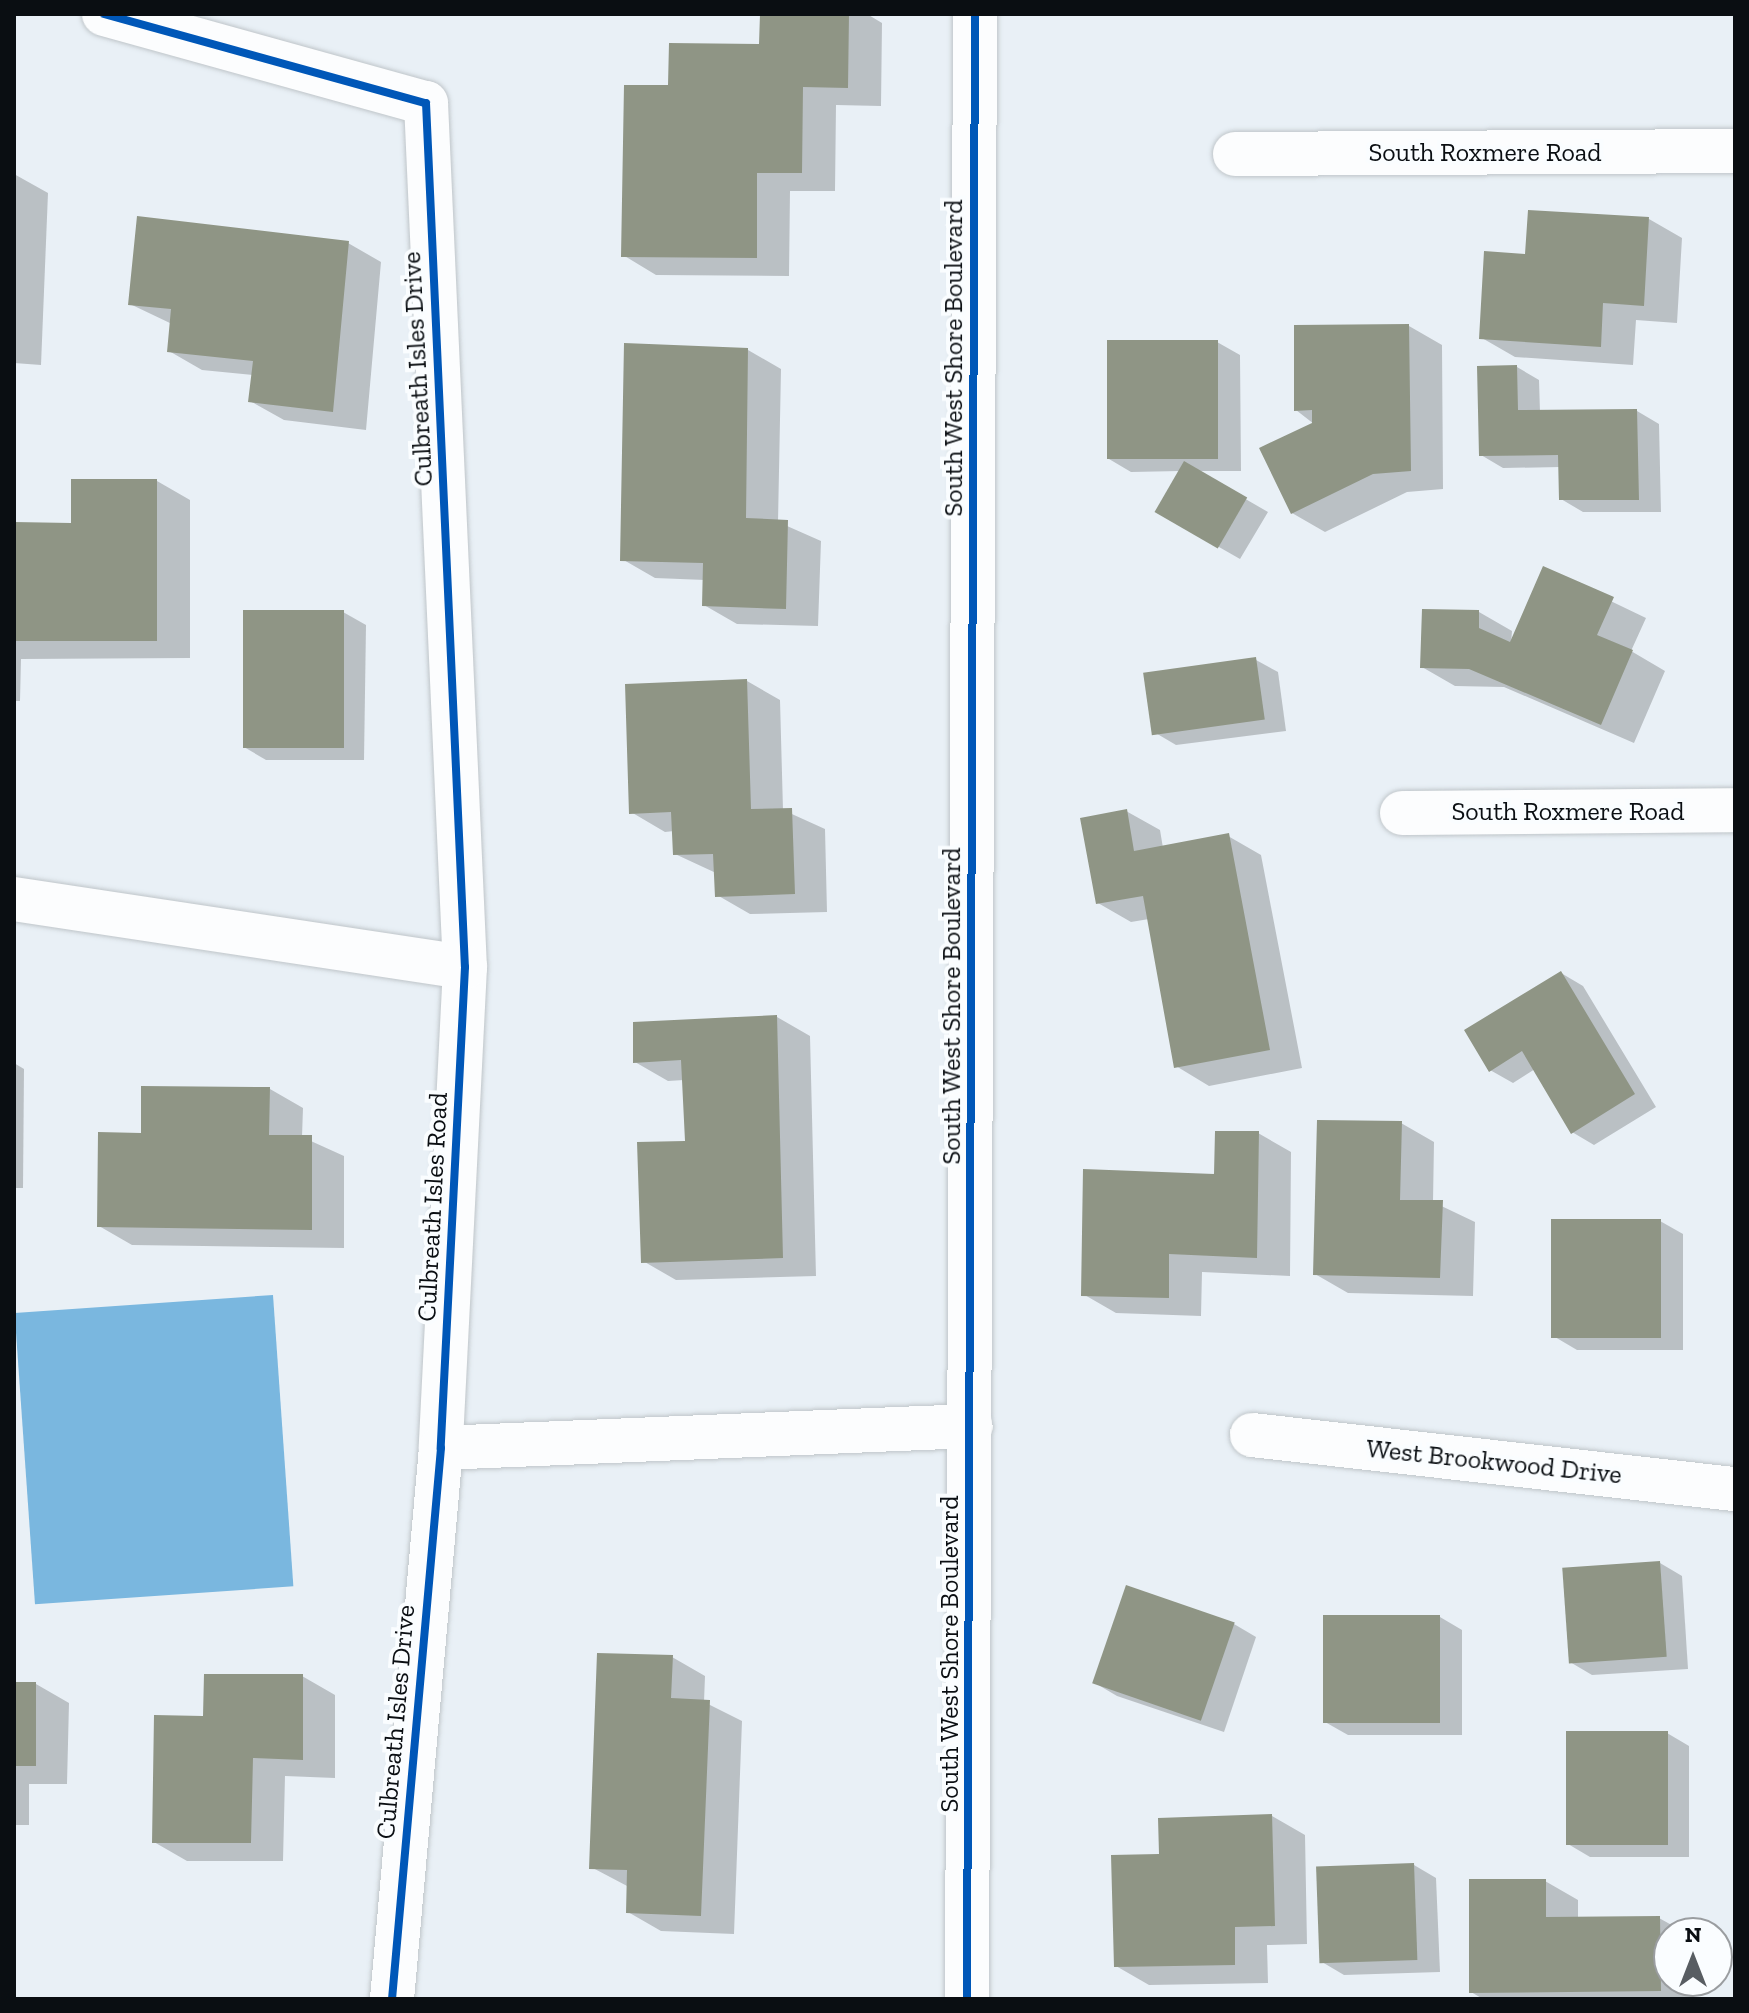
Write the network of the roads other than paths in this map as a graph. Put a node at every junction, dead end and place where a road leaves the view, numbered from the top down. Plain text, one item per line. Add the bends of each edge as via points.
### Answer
1 (104, 14) edge
2 (975, 14) edge
3 (1735, 151) edge
4 (1235, 154) dead end
5 (1735, 810) edge
6 (1402, 813) dead end
7 (14, 899) edge
8 (465, 967) junction
9 (971, 1426) junction
10 (1252, 1435) dead end
11 (441, 1448) junction
12 (1735, 1489) edge
13 (392, 1999) edge
14 (967, 1999) edge

1 - 8 street, Culbreath Isles Drive via 426,103
2 - 9 street, South West Shore Boulevard
3 - 4 street, South Roxmere Road
5 - 6 street, South Roxmere Road
7 - 8 street
8 - 11 street, Culbreath Isles Road
9 - 11 street
9 - 14 street, South West Shore Boulevard
10 - 12 street, West Brookwood Drive
11 - 13 street, Culbreath Isles Drive

